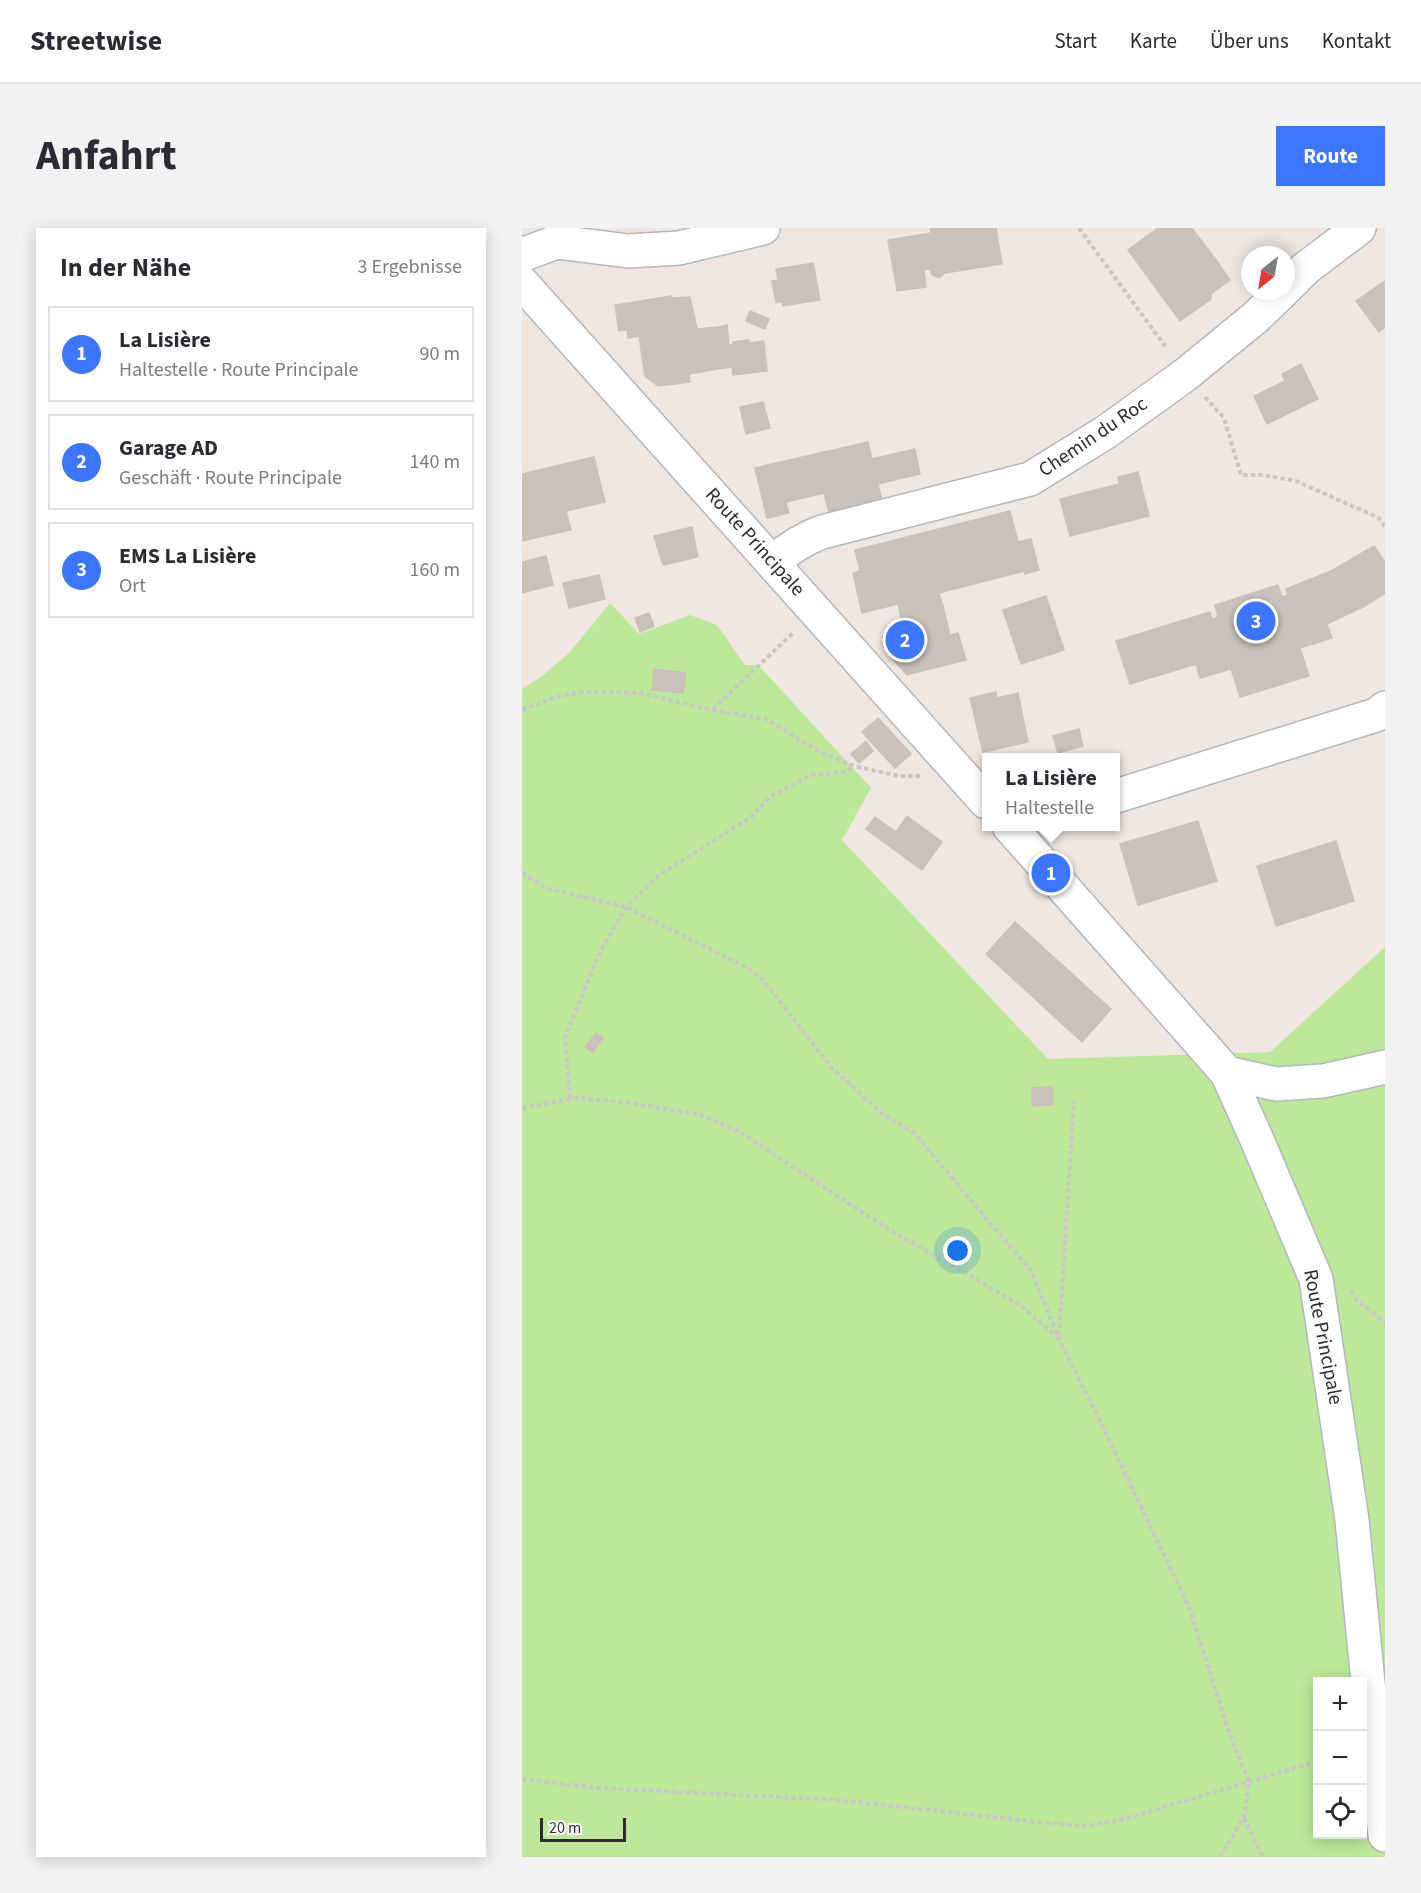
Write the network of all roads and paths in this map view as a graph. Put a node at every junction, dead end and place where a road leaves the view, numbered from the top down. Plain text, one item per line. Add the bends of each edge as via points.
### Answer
1 (763, 228) edge
2 (1079, 228) edge
3 (1326, 228) edge
4 (1359, 228) edge
5 (522, 255) edge
6 (1295, 278) edge
7 (1295, 281) edge
8 (522, 283) edge
9 (1274, 300) edge
10 (1185, 375) junction
11 (1385, 527) edge
12 (773, 562) junction
13 (816, 611) junction
14 (1385, 708) edge
15 (522, 710) edge
16 (712, 710) junction
17 (854, 766) junction
18 (932, 775) dead end
19 (1120, 795) edge
20 (982, 796) edge
21 (1018, 831) edge
22 (522, 873) edge
23 (626, 907) junction
24 (1385, 1067) edge
25 (1227, 1073) junction
26 (570, 1099) junction
27 (1074, 1101) dead end
28 (522, 1108) edge
29 (1059, 1339) junction
30 (1313, 1762) edge
31 (522, 1779) edge
32 (1249, 1782) junction
33 (1244, 1817) junction
34 (1385, 1835) edge
35 (1220, 1857) edge
36 (1263, 1857) edge

1 - 5 street via 679,248 628,251 556,242
2 - 10 path
3 - 6 street
4 - 7 street, Chemin du Roc
8 - 12 street, Route Principale
9 - 10 street, Chemin du Roc
10 - 11 path via 1224,418 1241,475 1296,481 1380,518
10 - 12 street, Chemin du Roc via 1106,432 1030,479 822,532 805,538
12 - 13 street, Route Principale
13 - 16 path
13 - 20 street, Route Principale
14 - 19 street via 1376,715
15 - 16 path via 556,696 582,692 641,693
16 - 17 path via 766,719 818,751
17 - 18 path via 899,776
17 - 23 path via 846,772 812,775 771,796 751,817 658,876
21 - 25 street, Route Principale
22 - 23 path via 546,888
23 - 26 path via 598,954 566,1037
23 - 29 path via 744,966 762,979 831,1067 880,1112 914,1133 1032,1271
24 - 25 street via 1323,1081 1276,1084
25 - 34 street, Route Principale via 1316,1279 1352,1520
26 - 28 path
26 - 29 path via 624,1102 702,1115 738,1131 885,1227 1019,1304
27 - 29 path
29 - 32 path via 1189,1607
30 - 32 path
31 - 32 path via 598,1788 837,1800 1086,1826 1124,1819
32 - 33 path
33 - 35 path
33 - 36 path

